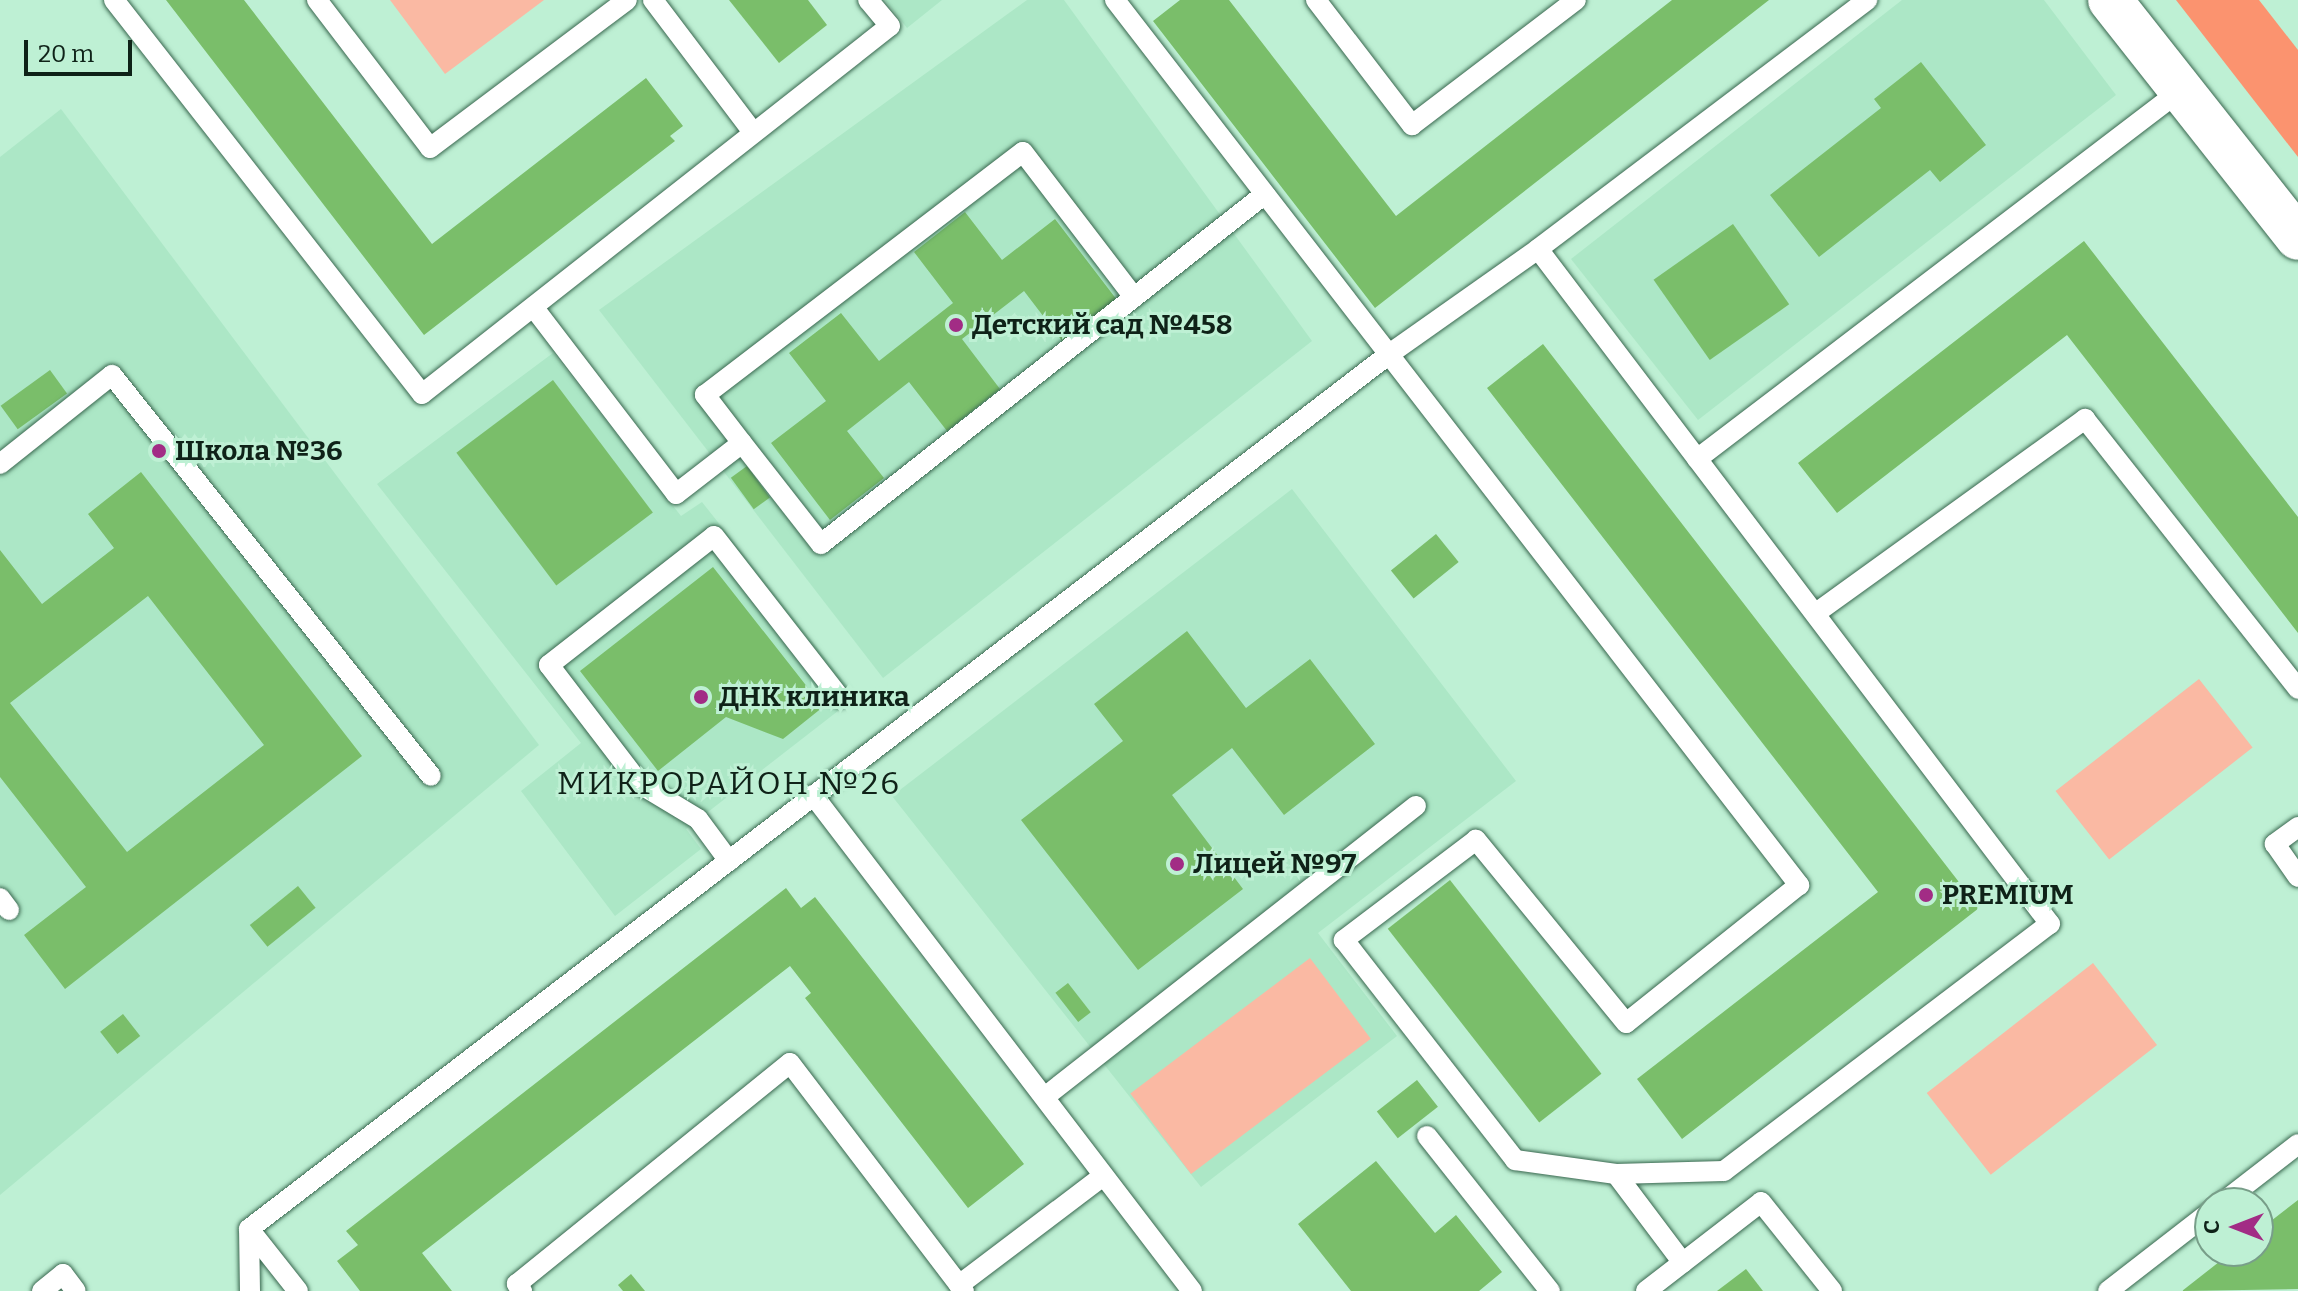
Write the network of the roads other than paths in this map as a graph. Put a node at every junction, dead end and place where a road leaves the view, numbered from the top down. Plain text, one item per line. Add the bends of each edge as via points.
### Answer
1 (114, 0) edge
2 (317, 0) edge
3 (627, 0) edge
4 (653, 0) edge
5 (868, 0) edge
6 (1115, 0) edge
7 (1316, 0) edge
8 (1576, 0) edge
9 (1867, 0) edge
10 (2110, 0) edge
11 (2181, 90) junction
12 (753, 132) junction
13 (1265, 194) junction
14 (2298, 237) edge
15 (1538, 249) junction
16 (1134, 297) junction
17 (534, 308) junction
18 (1388, 355) junction
19 (742, 443) junction
20 (1697, 459) junction
21 (0, 464) edge
22 (1816, 613) junction
23 (2298, 689) edge
24 (840, 698) dead end
25 (431, 776) dead end
26 (813, 795) junction
27 (1416, 806) dead end
28 (2298, 827) edge
29 (729, 861) junction
30 (2298, 877) edge
31 (1046, 1096) junction
32 (1427, 1136) dead end
33 (2298, 1144) edge
34 (1616, 1174) junction
35 (1103, 1176) junction
36 (2243, 1187) edge
37 (2194, 1224) edge
38 (249, 1229) junction
39 (1683, 1263) junction
40 (962, 1288) edge
41 (42, 1291) edge
42 (76, 1291) edge
43 (250, 1291) edge
44 (298, 1291) edge
45 (522, 1291) edge
46 (1192, 1291) edge
47 (1550, 1291) edge
48 (1646, 1291) edge
49 (1832, 1291) edge
50 (2108, 1291) edge

1 - 17 lane via 422,394
2 - 3 lane via 430,148
4 - 12 lane
5 - 12 lane via 890,26
6 - 13 lane
7 - 8 lane via 1412,125
9 - 15 lane
10 - 11 street
11 - 14 street
11 - 20 lane
12 - 17 lane
13 - 16 lane
13 - 18 lane
15 - 18 lane
15 - 20 lane
16 - 19 lane via 821,544
16 - 19 lane via 1023,152 705,395
17 - 19 lane via 676,494
18 - 26 lane
18 - 34 lane via 1799,885 1626,1023 1476,840 1344,940 1515,1160
20 - 22 lane
21 - 25 lane via 112,375
22 - 23 lane via 2085,419
22 - 34 lane via 2050,924 1724,1171
24 - 29 lane via 714,536 549,665 640,784 698,819
26 - 29 lane
26 - 31 lane
27 - 31 lane
28 - 30 lane via 2275,844
29 - 38 lane
31 - 35 lane
32 - 47 lane
33 - 36 lane
34 - 39 lane
35 - 40 lane
35 - 46 lane
37 - 50 lane
38 - 43 lane
38 - 44 lane
39 - 48 lane
39 - 49 lane via 1761,1202
40 - 45 lane via 790,1063 517,1284
41 - 42 lane via 63,1274

